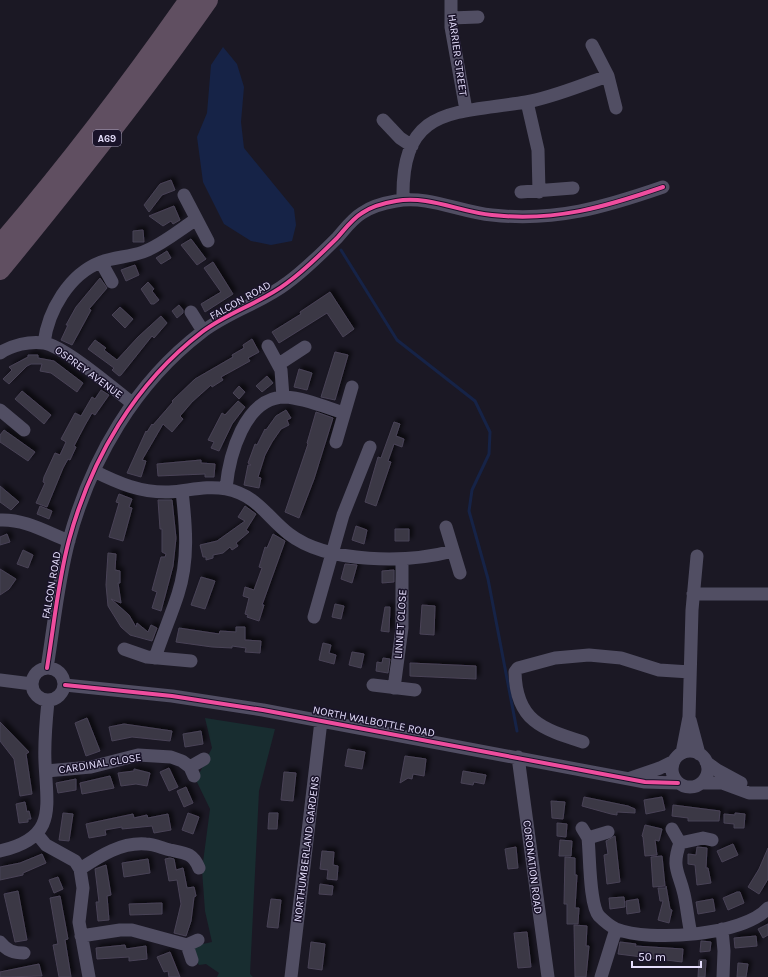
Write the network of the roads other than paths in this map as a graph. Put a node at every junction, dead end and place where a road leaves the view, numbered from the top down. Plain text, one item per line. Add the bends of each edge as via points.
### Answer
1 (189, 0) edge
2 (208, 0) edge
3 (452, 0) edge
4 (478, 17) dead end
5 (451, 18) junction
6 (592, 44) dead end
7 (608, 76) junction
8 (527, 102) junction
9 (616, 108) dead end
10 (466, 110) junction
11 (384, 120) dead end
12 (412, 146) junction
13 (663, 187) dead end
14 (573, 188) dead end
15 (521, 192) dead end
16 (539, 192) junction
17 (184, 196) dead end
18 (403, 200) junction
19 (195, 220) junction
20 (208, 241) dead end
21 (0, 245) edge
22 (101, 262) junction
23 (0, 270) edge
24 (112, 282) dead end
25 (192, 312) dead end
26 (203, 331) junction
27 (44, 343) junction
28 (268, 346) dead end
29 (305, 347) dead end
30 (0, 353) edge
31 (279, 364) junction
32 (352, 387) dead end
33 (283, 397) junction
34 (132, 403) junction
35 (344, 413) junction
36 (2, 414) edge
37 (24, 430) dead end
38 (336, 442) dead end
39 (370, 447) dead end
40 (94, 471) junction
41 (226, 488) junction
42 (182, 491) junction
43 (0, 520) edge
44 (446, 527) dead end
45 (68, 541) junction
46 (454, 551) junction
47 (332, 552) junction
48 (697, 556) dead end
49 (402, 559) junction
50 (460, 573) dead end
51 (693, 594) junction
52 (768, 594) edge
53 (314, 617) dead end
54 (124, 649) dead end
55 (155, 658) junction
56 (191, 661) dead end
57 (47, 668) junction
58 (690, 672) junction
59 (0, 680) edge
60 (32, 684) junction
61 (65, 685) junction
62 (373, 685) dead end
63 (394, 688) junction
64 (415, 690) dead end
65 (48, 700) junction
66 (689, 717) junction
67 (321, 720) junction
68 (583, 742) dead end
69 (518, 757) junction
70 (678, 757) junction
71 (703, 758) junction
72 (204, 759) dead end
73 (46, 771) junction
74 (631, 778) junction
75 (678, 783) junction
76 (701, 783) junction
77 (753, 792) junction
78 (768, 793) edge
79 (672, 829) dead end
80 (608, 832) dead end
81 (37, 834) junction
82 (712, 840) dead end
83 (680, 843) junction
84 (0, 851) edge
85 (199, 868) dead end
86 (80, 869) junction
87 (768, 908) edge
88 (616, 929) junction
89 (722, 929) junction
90 (691, 934) junction
91 (82, 936) junction
92 (0, 942) edge
93 (24, 953) dead end
94 (192, 960) dead end
95 (89, 977) edge
96 (291, 977) edge
97 (548, 977) edge
98 (601, 977) edge
99 (723, 977) edge

1 - 21 highway, A69 via 128,84
2 - 23 highway, A69 via 145,88
3 - 5 street, HARRIER STREET
4 - 5 street
5 - 10 street, HARRIER STREET
6 - 7 street
7 - 8 street, HARRIER STREET
7 - 9 street
8 - 10 street, HARRIER STREET
8 - 16 street via 538,150
10 - 12 street, HARRIER STREET via 447,115 430,124
11 - 12 street via 400,138
12 - 18 street, HARRIER STREET via 404,166
13 - 18 street, FALCON ROAD via 588,211 542,217 493,215 421,200
14 - 16 street
15 - 16 street
17 - 19 street
18 - 26 street, FALCON ROAD via 378,205 365,211 297,276 275,292
19 - 20 street
19 - 22 street via 147,250
22 - 24 street
22 - 27 street via 84,272 55,305 49,318
25 - 26 street
26 - 34 street, FALCON ROAD via 166,363
27 - 30 street, OSPREY AVENUE via 22,344
27 - 34 street, OSPREY AVENUE via 68,355
28 - 31 street
29 - 31 street
31 - 33 street
32 - 35 street
33 - 35 street
33 - 41 street via 261,405 243,427 229,464
34 - 40 street, FALCON ROAD
35 - 38 street
36 - 37 street
39 - 47 street
40 - 42 street via 135,489 158,492
40 - 45 street, FALCON ROAD
41 - 42 street
41 - 47 street via 253,500 298,541
42 - 55 street via 186,532 185,564 179,594
43 - 45 street via 27,524
44 - 46 street
45 - 57 street, FALCON ROAD
46 - 49 street
46 - 50 street
47 - 49 street
47 - 53 street
48 - 51 street
49 - 63 street, LINNET CLOSE via 402,628
51 - 52 street
51 - 58 street
54 - 55 street
55 - 56 street
57 - 60 street via 36,674
57 - 61 street via 57,670
58 - 66 street
58 - 68 street via 659,670 621,658 589,655 555,658 518,668 515,672 517,691 523,707 534,722 548,730
59 - 60 street
60 - 65 street via 37,696
61 - 65 street via 60,696
61 - 67 street, NORTH WALBOTTLE ROAD via 172,696
62 - 63 street
63 - 64 street
65 - 73 street
66 - 70 street
66 - 71 street
67 - 69 street, NORTH WALBOTTLE ROAD
67 - 96 street, NORTHUMBERLAND GARDENS
69 - 74 street, NORTH WALBOTTLE ROAD
69 - 97 street, CORONATION ROAD
70 - 71 street, NORTH WALBOTTLE ROAD via 688,751
70 - 74 street, NORTH WALBOTTLE ROAD via 660,768
70 - 75 street via 672,772
71 - 76 street via 708,774
71 - 77 street, NORTH WALBOTTLE ROAD via 717,770 750,787
72 - 73 street, CARDINAL CLOSE via 192,771 182,761 171,757 138,755 91,766
73 - 81 street via 46,812
74 - 75 street, NORTH WALBOTTLE ROAD via 645,782
75 - 76 street, NORTH WALBOTTLE ROAD via 690,787
76 - 77 street, NORTH WALBOTTLE ROAD via 722,783 749,793
77 - 78 street, NORTH WALBOTTLE ROAD
79 - 83 street
80 - 88 street via 585,833 593,902 598,915
81 - 84 street via 19,846
81 - 86 street via 46,845 75,862
82 - 83 street via 703,838
83 - 90 street via 676,865 684,892
85 - 86 street via 197,852 135,844 106,853
86 - 91 street via 83,888 80,908
87 - 89 street via 746,922
88 - 90 street via 670,936
88 - 98 street
89 - 90 street
89 - 99 street
91 - 94 street via 132,930 192,942
91 - 95 street
92 - 93 street via 6,949

